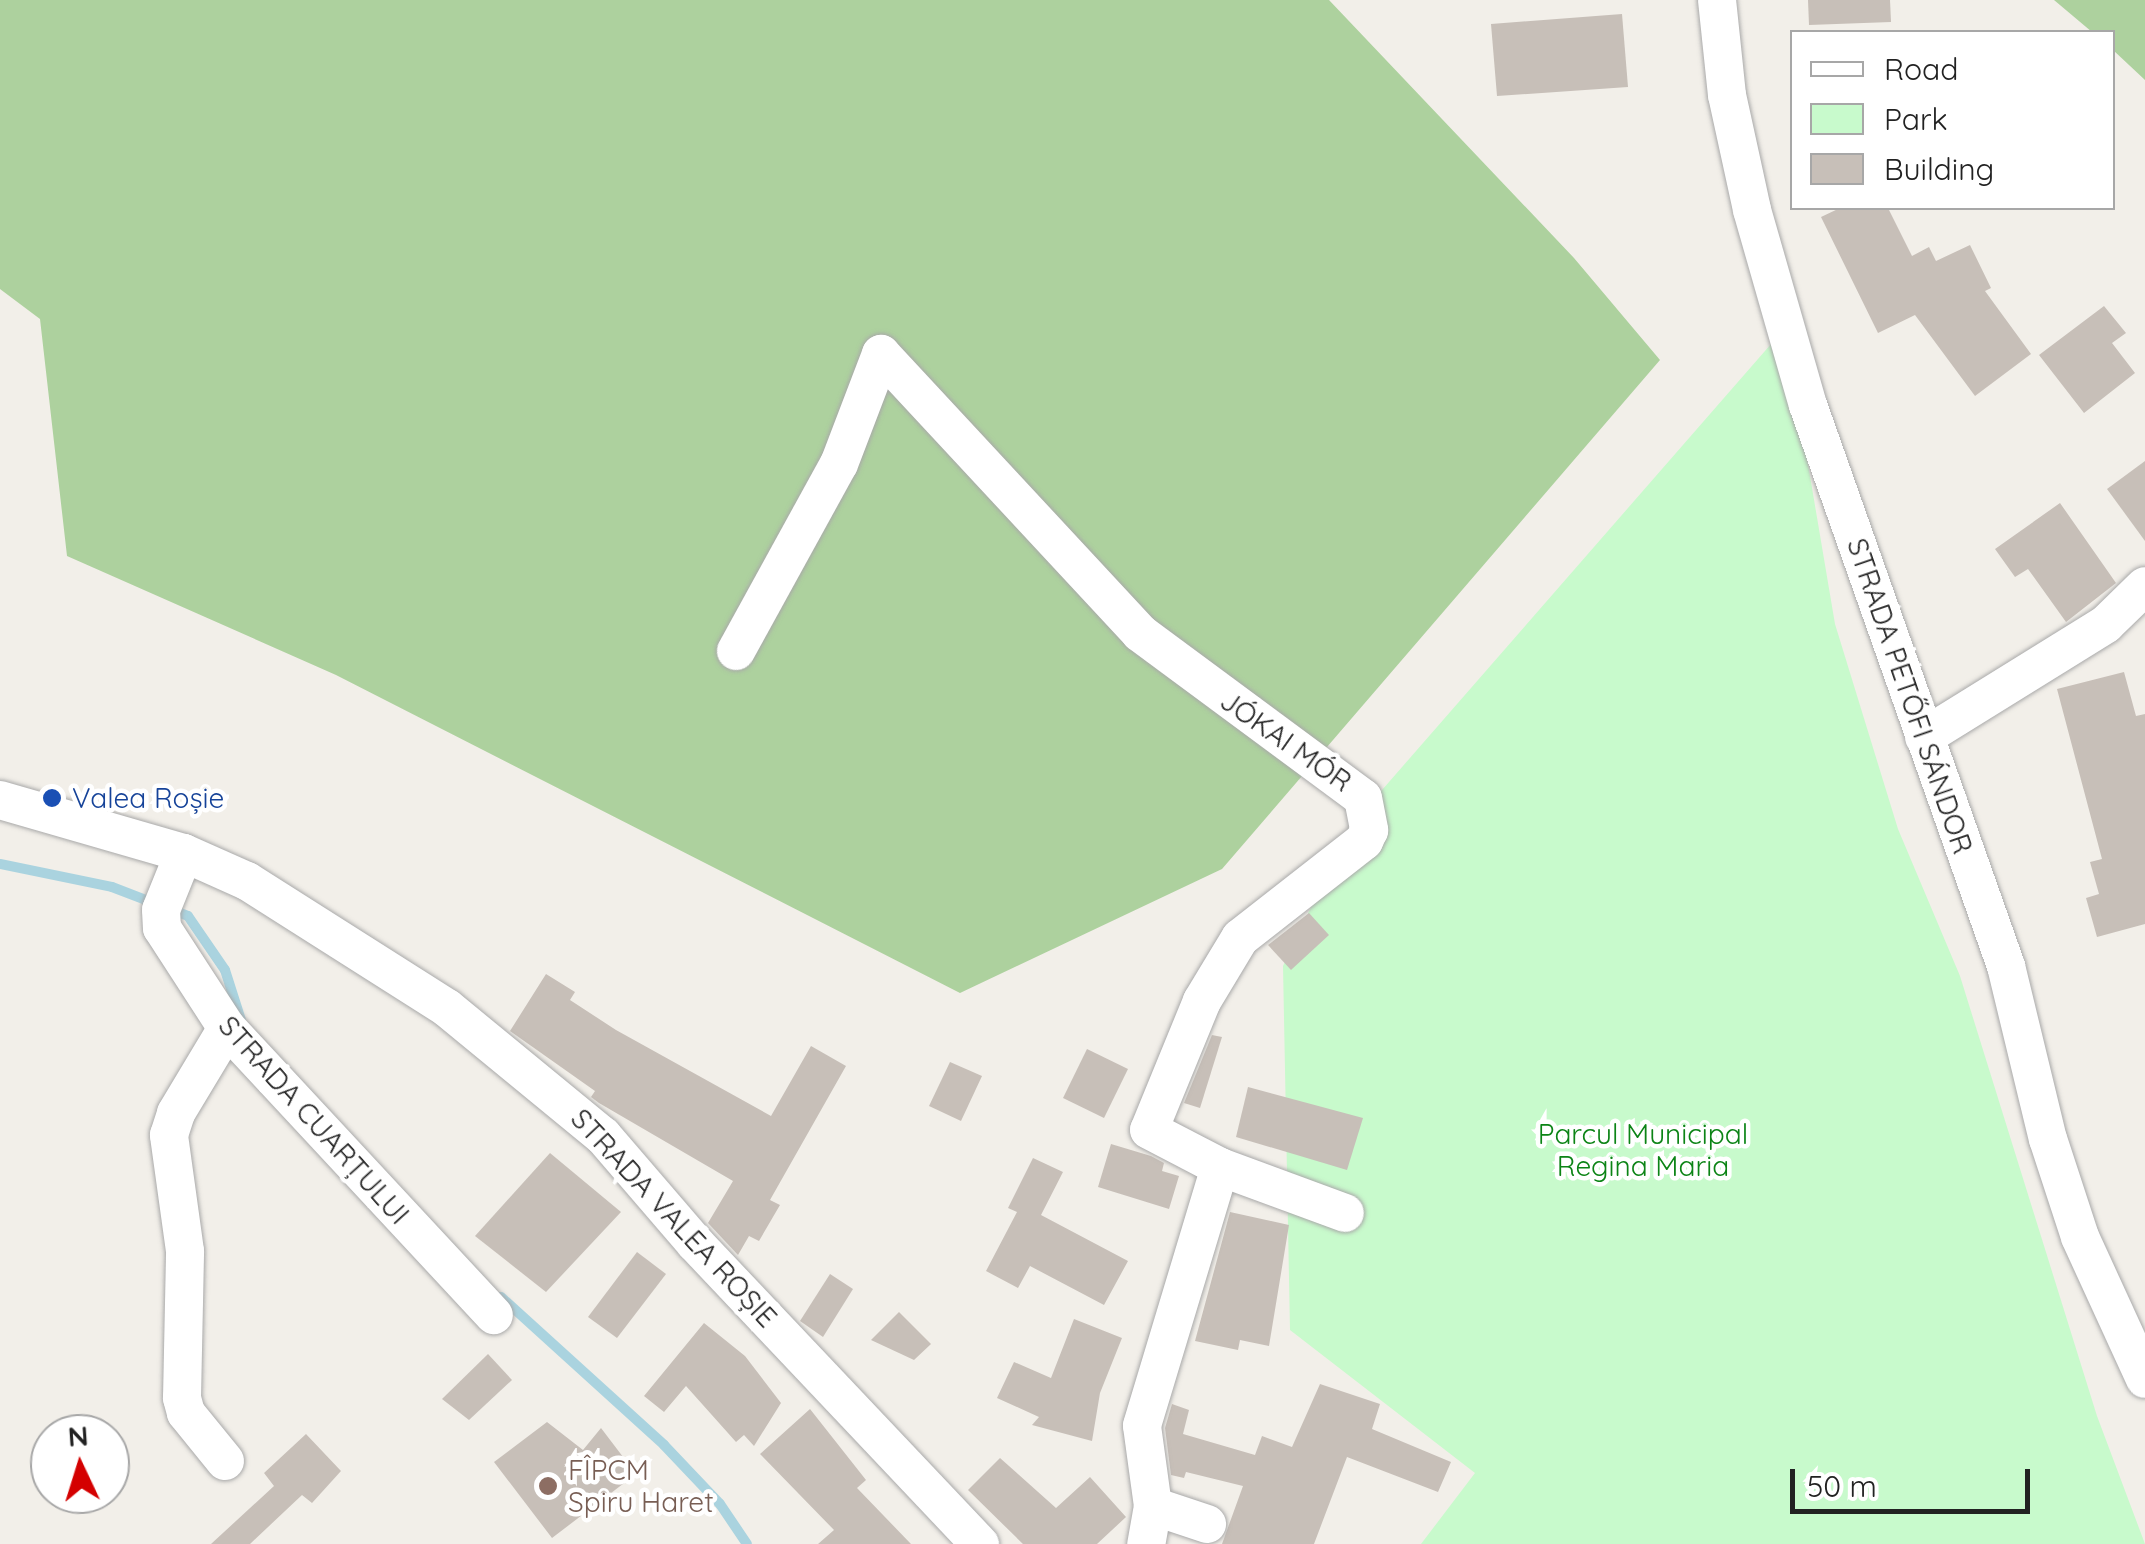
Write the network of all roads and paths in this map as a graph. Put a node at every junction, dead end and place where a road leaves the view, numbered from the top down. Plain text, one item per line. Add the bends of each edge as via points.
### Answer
1 (1717, 0) edge
2 (2145, 586) edge
3 (736, 651) dead end
4 (1924, 737) junction
5 (0, 800) edge
6 (184, 853) junction
7 (227, 1028) junction
8 (1220, 1167) junction
9 (1345, 1213) dead end
10 (494, 1316) dead end
11 (2145, 1379) edge
12 (226, 1461) dead end
13 (1153, 1506) junction
14 (1207, 1524) dead end
15 (980, 1544) edge
16 (1146, 1544) edge

1 - 4 street, STRADA PETŐFI SÁNDOR via 1727,95 1752,210 1808,405
2 - 4 street via 2106,624
3 - 8 street, JÓKAI MÓR via 839,464 881,354 1140,633 1363,798 1370,830 1364,841 1240,938 1202,1002 1149,1130
4 - 11 street, STRADA PETŐFI SÁNDOR via 2006,966 2048,1139 2080,1236
5 - 6 street, STRADA VALEA ROȘIE
6 - 7 street, STRADA CUARȚULUI via 161,910 162,928
6 - 15 street, STRADA VALEA ROȘIE via 342,937 560,1097 649,1183 695,1243
7 - 10 street, STRADA CUARȚULUI
7 - 12 street via 169,1136 185,1250 182,1398 186,1413
8 - 9 street
8 - 13 street via 1142,1426
13 - 14 street
13 - 16 street

